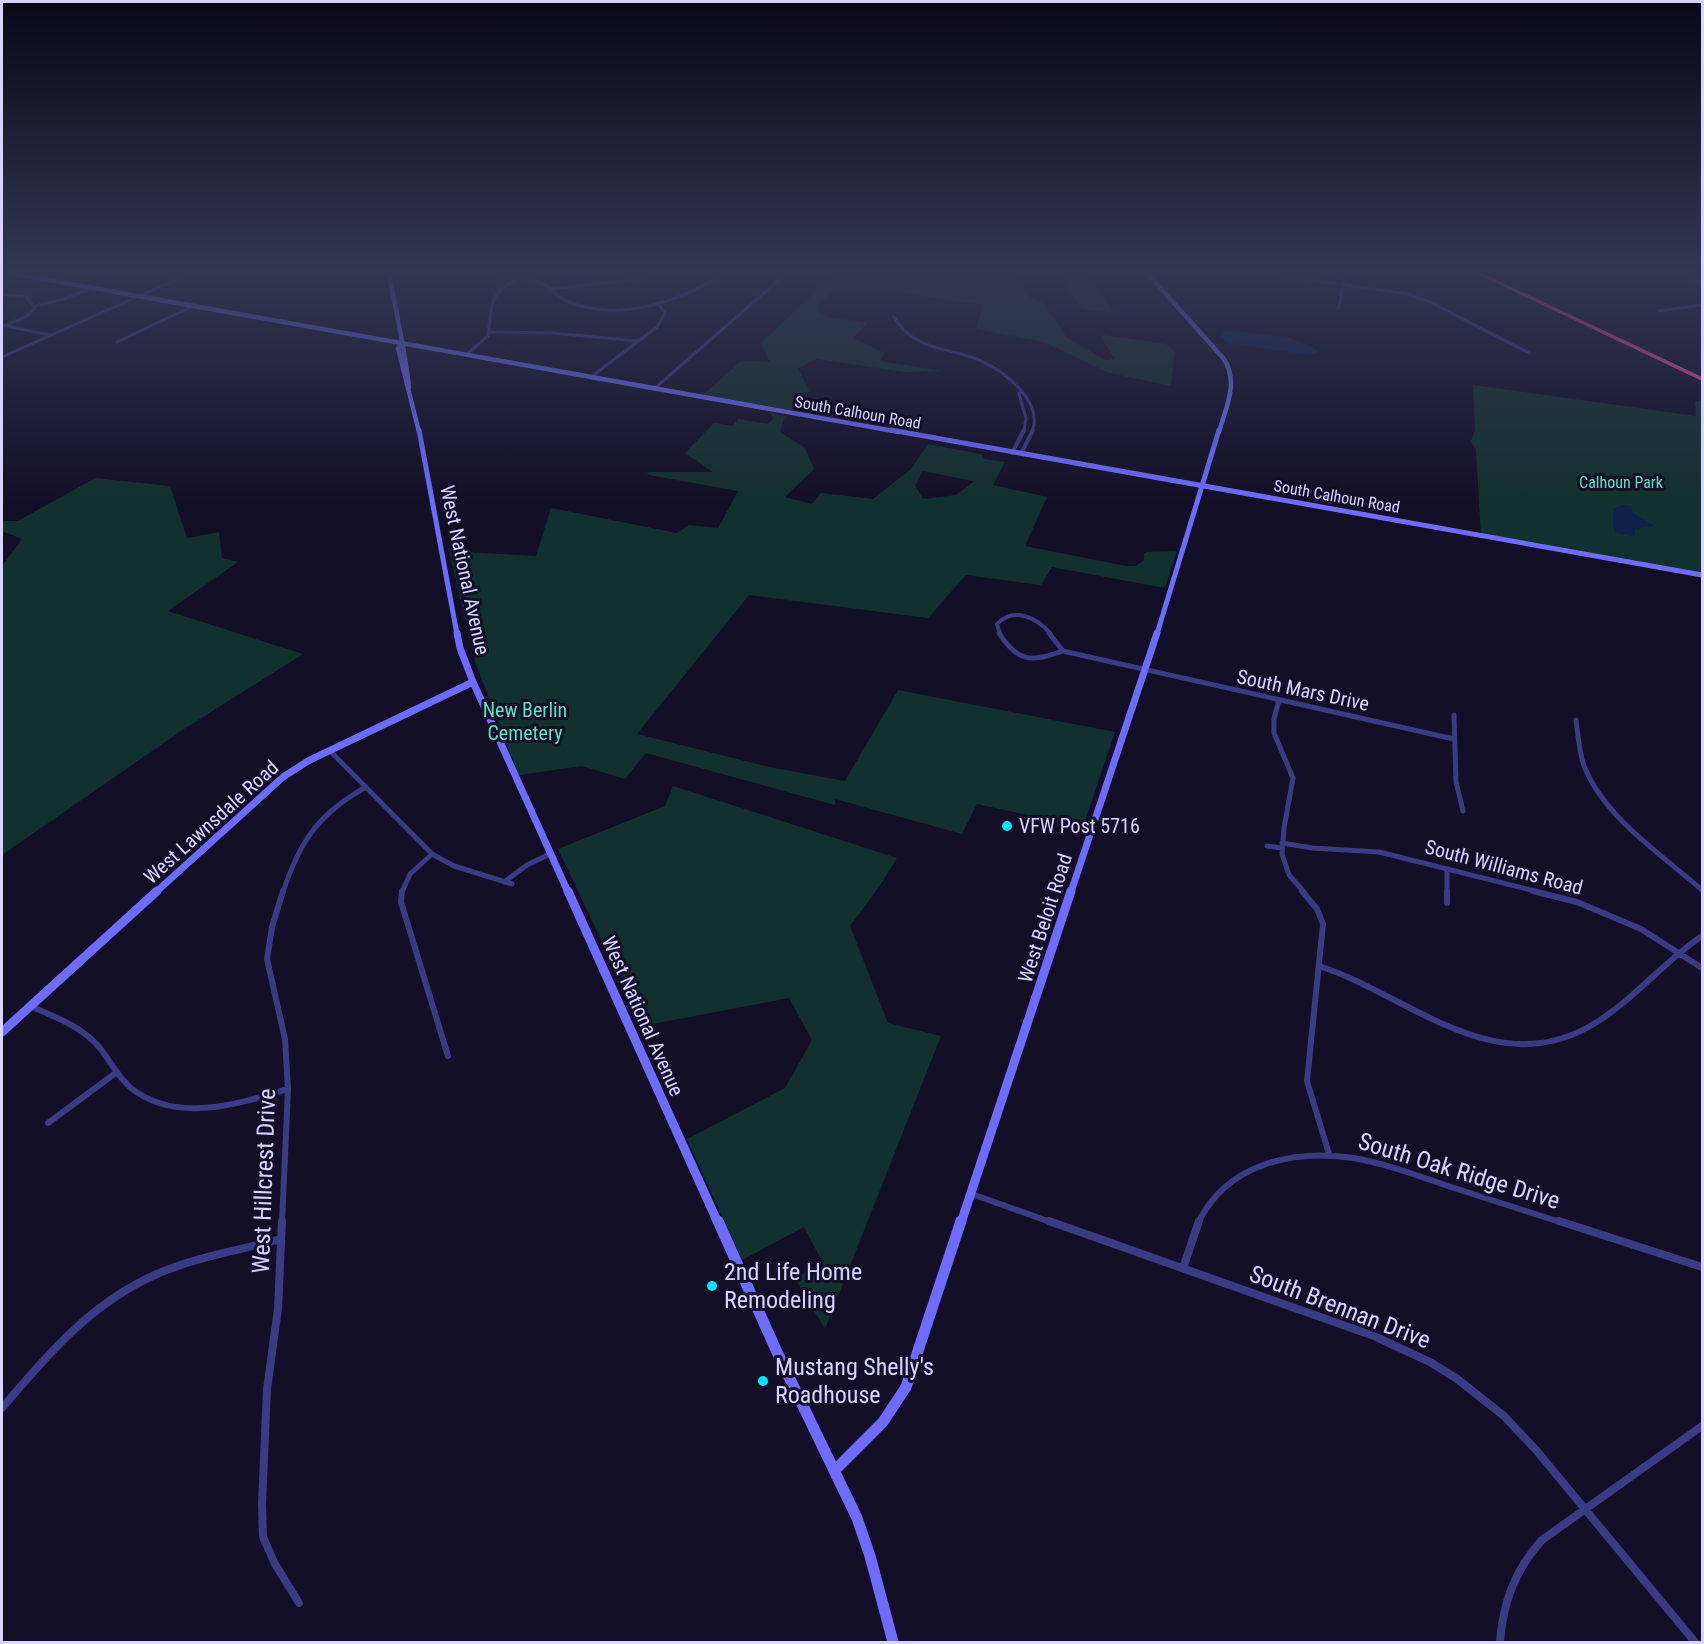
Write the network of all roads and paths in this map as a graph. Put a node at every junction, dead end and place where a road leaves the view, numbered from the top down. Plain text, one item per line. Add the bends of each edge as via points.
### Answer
1 (18, 350) edge
2 (398, 350) edge
3 (404, 350) edge
4 (409, 350) edge
5 (440, 350) edge
6 (473, 350) edge
7 (627, 350) edge
8 (699, 350) edge
9 (944, 350) edge
10 (1217, 350) edge
11 (1523, 350) edge
12 (1640, 350) edge
13 (1655, 350) edge
14 (1529, 353) dead end
15 (406, 354) junction
16 (466, 355) junction
17 (2, 357) edge
18 (1702, 372) edge
19 (591, 377) junction
20 (1702, 379) edge
21 (409, 388) junction
22 (654, 389) junction
23 (1021, 391) junction
24 (1025, 406) junction
25 (1033, 406) junction
26 (1027, 422) junction
27 (1035, 423) junction
28 (1012, 453) junction
29 (1021, 454) junction
30 (1203, 486) junction
31 (1702, 575) edge
32 (1063, 651) junction
33 (1145, 670) junction
34 (473, 682) junction
35 (1279, 700) junction
36 (1454, 714) dead end
37 (1576, 720) dead end
38 (1455, 739) junction
39 (330, 751) junction
40 (366, 787) junction
41 (1463, 811) dead end
42 (1282, 845) junction
43 (1267, 846) dead end
44 (432, 854) junction
45 (550, 854) junction
46 (1448, 869) junction
47 (504, 882) junction
48 (512, 884) dead end
49 (1702, 890) edge
50 (1447, 903) dead end
51 (1702, 936) edge
52 (1679, 952) junction
53 (1319, 966) junction
54 (1702, 968) edge
55 (30, 1006) junction
56 (2, 1032) edge
57 (448, 1056) dead end
58 (117, 1072) junction
59 (288, 1089) junction
60 (48, 1123) dead end
61 (1329, 1154) junction
62 (972, 1194) junction
63 (281, 1239) junction
64 (1702, 1267) edge
65 (1183, 1268) junction
66 (2, 1408) edge
67 (1702, 1426) edge
68 (834, 1471) junction
69 (1586, 1509) junction
70 (300, 1603) dead end
71 (893, 1642) edge
72 (1500, 1642) edge
73 (1695, 1642) edge

1 - 17 street
2 - 21 main road, West National Avenue
3 - 15 main road, West National Avenue
4 - 15 main road
5 - 16 main road, South Calhoun Road
6 - 16 street
7 - 19 street
8 - 22 street
9 - 23 street via 977,359
10 - 30 main road, West Beloit Road via 1233,375 1233,383
11 - 14 street
12 - 20 highway
13 - 18 highway
15 - 21 main road, West National Avenue
16 - 19 main road, South Calhoun Road
19 - 22 main road, South Calhoun Road
21 - 34 main road, West National Avenue via 460,648
22 - 28 main road, South Calhoun Road
23 - 24 street
23 - 25 street
24 - 25 street
24 - 26 street
25 - 27 street
26 - 27 street
26 - 28 street
27 - 29 street
28 - 29 main road, South Calhoun Road
29 - 30 main road, South Calhoun Road
30 - 31 main road, South Calhoun Road
30 - 33 main road, West Beloit Road
32 - 32 street via 1032,659 1015,655 997,624 1018,614 1037,620
32 - 33 street, South Mars Drive
33 - 35 street, South Mars Drive
33 - 62 main road, West Beloit Road
34 - 39 main road, West Lawnsdale Road
34 - 45 main road, West National Avenue
35 - 38 street, South Mars Drive
35 - 42 street via 1274,736 1293,778
36 - 38 street
37 - 49 street via 1579,751 1598,791
38 - 41 street via 1456,782
39 - 40 street
39 - 55 main road, West Lawnsdale Road via 270,787
40 - 44 street
40 - 59 street, West Hillcrest Drive via 331,809 308,835 272,922 267,959 285,1039
42 - 43 street, South Williams Road
42 - 46 street, South Williams Road via 1379,852
42 - 53 street via 1285,869 1321,915
44 - 47 street via 454,866
44 - 57 street via 406,878 401,902
45 - 47 street
45 - 68 main road, West National Avenue
46 - 50 street
46 - 52 street, South Williams Road via 1599,910
47 - 48 street
51 - 52 street
52 - 53 street via 1595,1023 1568,1037 1538,1043 1499,1041 1450,1028 1355,978
52 - 54 street, South Williams Road
53 - 61 street via 1307,1081
55 - 56 main road, West Lawnsdale Road
55 - 58 street via 88,1036
58 - 59 street via 139,1094 179,1108 210,1108
58 - 60 street
59 - 63 street, West Hillcrest Drive
61 - 64 street, South Oak Ridge Drive via 1377,1163
61 - 65 street, South Oak Ridge Drive via 1274,1161 1230,1183 1198,1222
62 - 65 street, South Brennan Drive
62 - 68 main road, West Beloit Road via 901,1397 885,1421
63 - 66 street via 174,1268 117,1294 66,1335
63 - 70 street, West Hillcrest Drive via 277,1319 267,1389 263,1537
65 - 69 street, South Brennan Drive via 1374,1336 1430,1362 1504,1416
67 - 69 street
68 - 71 main road, West National Avenue via 857,1518
69 - 72 street via 1542,1540 1520,1565 1504,1606
69 - 73 street, South Brennan Drive

